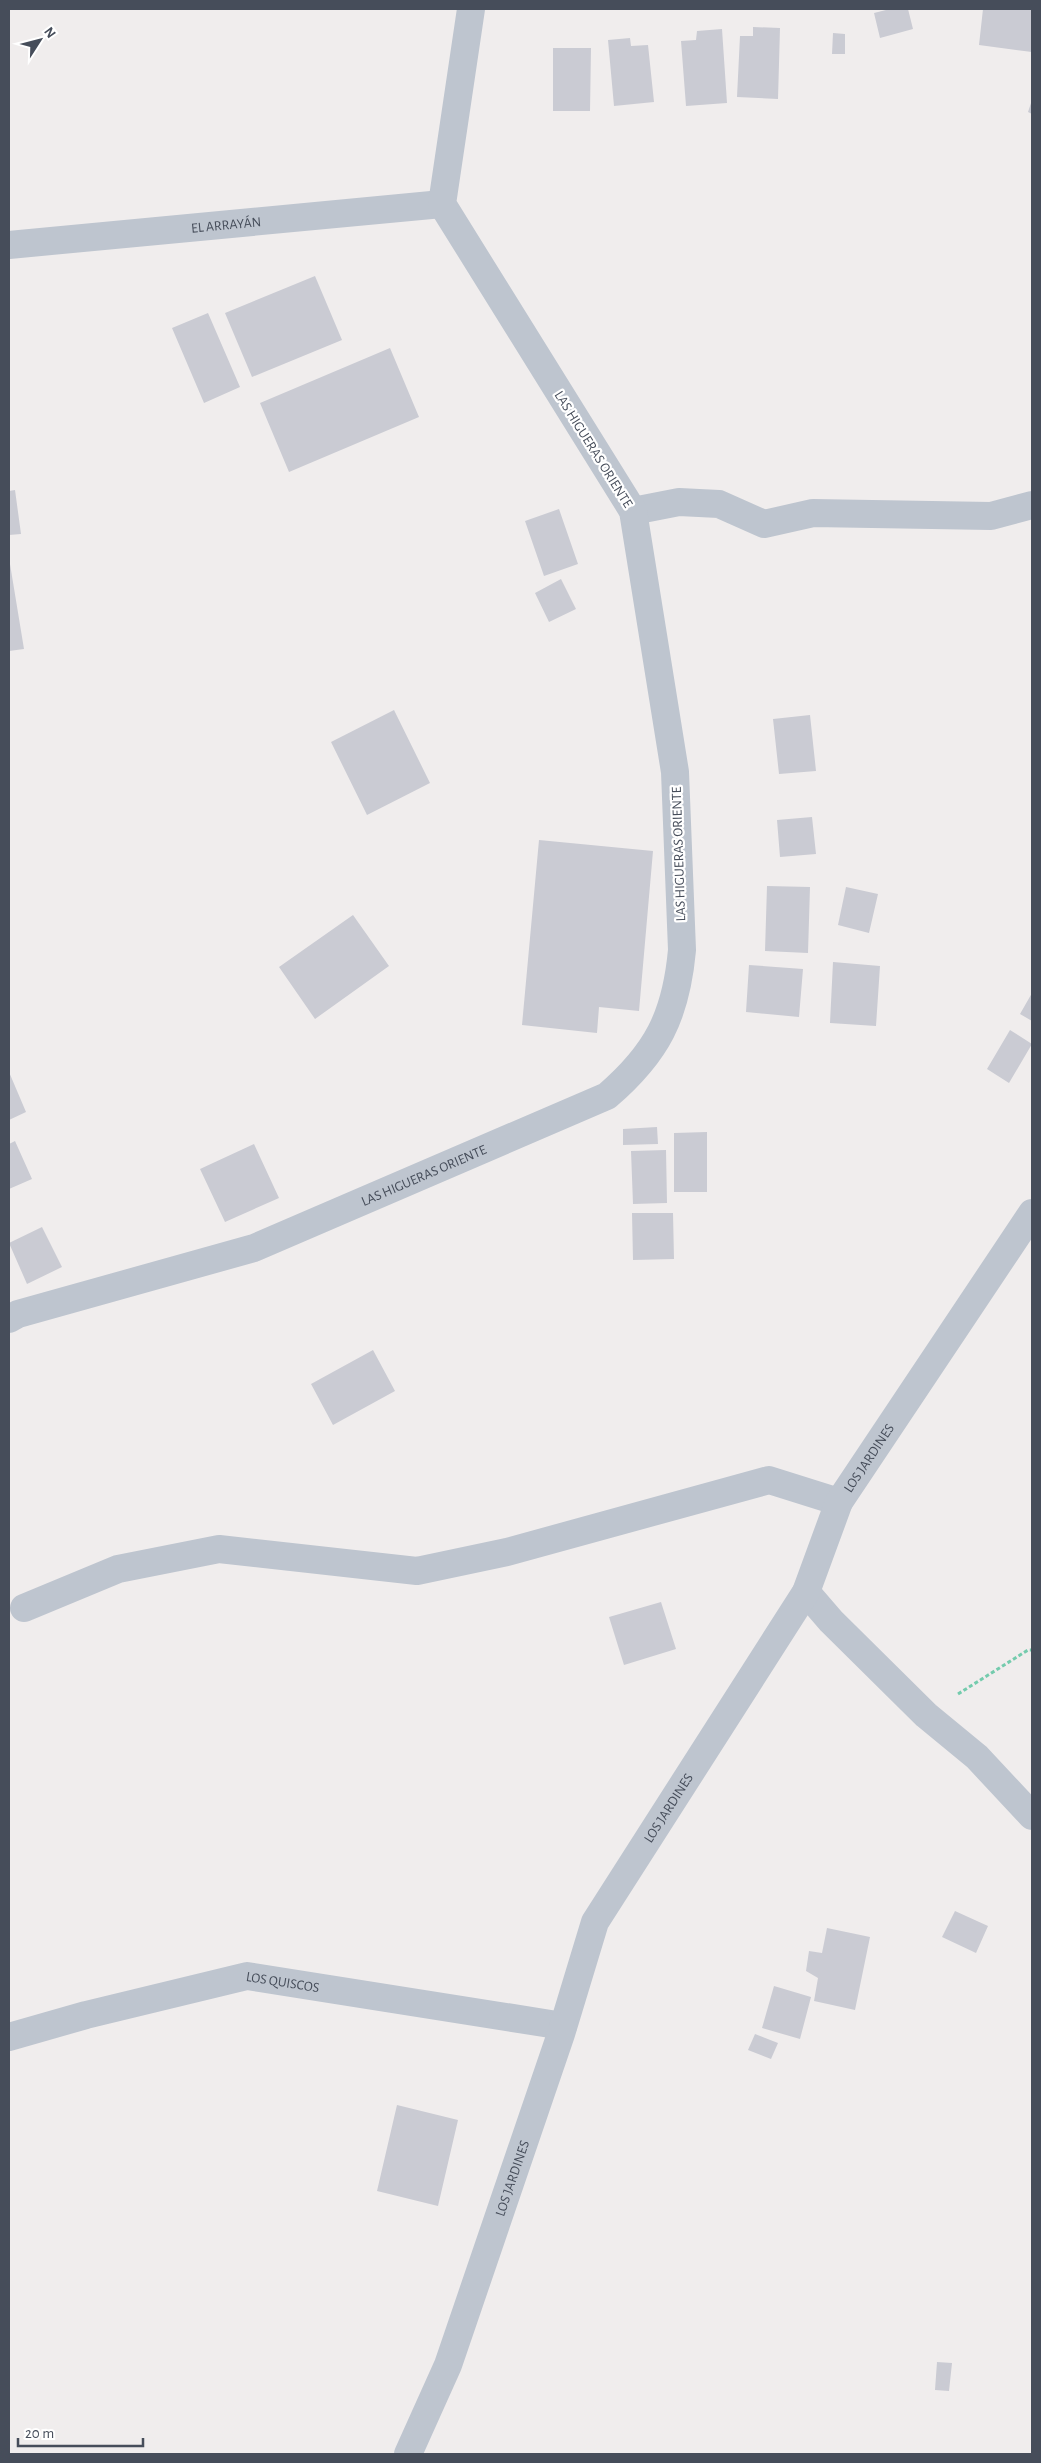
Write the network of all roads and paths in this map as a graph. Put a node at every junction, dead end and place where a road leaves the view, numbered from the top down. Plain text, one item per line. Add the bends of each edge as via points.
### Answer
1 (471, 9) edge
2 (442, 204) junction
3 (9, 245) edge
4 (1032, 505) edge
5 (633, 511) junction
6 (1032, 1213) edge
7 (9, 1319) edge
8 (839, 1502) junction
9 (806, 1592) junction
10 (24, 1608) dead end
11 (1032, 1650) edge
12 (926, 1715) junction
13 (1032, 1816) edge
14 (563, 2026) junction
15 (9, 2036) edge
16 (408, 2454) edge

1 - 2 street
2 - 3 street, EL ARRAYÁN
2 - 5 street, LAS HIGUERAS ORIENTE
4 - 5 street via 991,516 813,513 764,524 719,504 679,502
5 - 7 street, LAS HIGUERAS ORIENTE via 675,772 682,950 673,1004 648,1055 607,1096 254,1248 27,1311
6 - 8 street, LOS JARDINES
8 - 9 street, LOS JARDINES
8 - 10 street via 769,1480 507,1552 417,1571 219,1549 118,1569
9 - 12 street
9 - 14 street, LOS JARDINES via 595,1922
11 - 12 path
12 - 13 street via 977,1757
14 - 15 street, LOS QUISCOS via 248,1976 86,2014
14 - 16 street, LOS JARDINES via 448,2365

